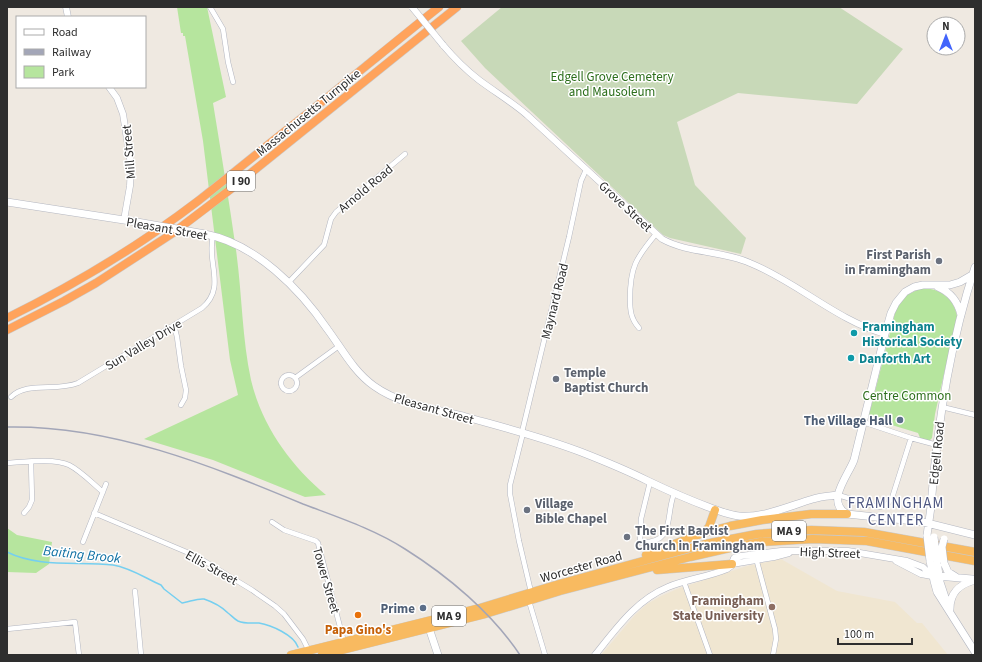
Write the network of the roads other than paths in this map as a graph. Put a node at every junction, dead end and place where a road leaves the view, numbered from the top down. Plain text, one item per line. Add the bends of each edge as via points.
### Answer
1 (210, 7) edge
2 (412, 7) edge
3 (439, 7) edge
4 (457, 7) edge
5 (233, 82) dead end
6 (110, 88) edge
7 (405, 154) dead end
8 (586, 170) junction
9 (7, 202) edge
10 (124, 220) junction
11 (656, 234) junction
12 (213, 236) junction
13 (975, 268) edge
14 (972, 275) junction
15 (288, 283) junction
16 (934, 285) junction
17 (961, 317) junction
18 (7, 318) edge
19 (174, 325) junction
20 (639, 328) dead end
21 (7, 330) edge
22 (885, 334) junction
23 (339, 346) junction
24 (295, 378) dead end
25 (11, 397) dead end
26 (181, 405) dead end
27 (942, 408) junction
28 (975, 415) edge
29 (863, 422) junction
30 (522, 433) junction
31 (911, 438) junction
32 (937, 445) junction
33 (7, 462) edge
34 (31, 462) junction
35 (650, 482) junction
36 (106, 484) dead end
37 (103, 492) junction
38 (674, 494) junction
39 (838, 495) junction
40 (716, 510) junction
41 (24, 513) dead end
42 (94, 513) junction
43 (847, 514) junction
44 (272, 522) dead end
45 (930, 523) junction
46 (959, 531) junction
47 (703, 533) junction
48 (975, 535) edge
49 (83, 542) dead end
50 (792, 551) junction
51 (975, 552) edge
52 (755, 553) junction
53 (757, 560) junction
54 (975, 561) edge
55 (937, 562) junction
56 (732, 564) junction
57 (606, 571) junction
58 (629, 573) junction
59 (936, 576) junction
60 (960, 579) junction
61 (975, 580) edge
62 (684, 582) junction
63 (135, 591) dead end
64 (530, 597) junction
65 (950, 611) junction
66 (430, 628) junction
67 (7, 629) edge
68 (344, 642) junction
69 (309, 651) junction
70 (975, 652) edge
71 (79, 655) edge
72 (141, 655) edge
73 (291, 655) edge
74 (322, 655) edge
75 (438, 655) edge
76 (545, 655) edge
77 (595, 655) edge
78 (710, 655) edge
79 (773, 655) edge

1 - 5 street via 223,29
2 - 8 street, Grove Street, bridge via 443,45 471,73 520,108
3 - 18 highway, Massachusetts Turnpike / I 90 via 174,219 93,272
4 - 21 highway, Massachusetts Turnpike / I 90 via 173,234 96,283
6 - 10 street, Mill Street via 124,114 131,165
7 - 15 street, Arnold Road via 336,212 331,219 321,250
8 - 11 street, Grove Street
8 - 30 street, Maynard Road via 581,181
9 - 10 main road, Pleasant Street
10 - 12 main road, Pleasant Street, bridge
11 - 20 street via 640,254 630,277 630,311
11 - 22 street, Grove Street via 679,246 748,262 857,323
12 - 15 main road, Pleasant Street via 228,240 254,254
12 - 19 street, Sun Valley Drive via 214,284 210,300 202,308
13 - 14 main road, Edgell Road
14 - 16 main road via 955,284
14 - 17 main road, Edgell Road
15 - 23 main road, Pleasant Street via 316,313
16 - 17 main road via 952,296
16 - 22 main road via 918,285 902,295 893,308
17 - 27 main road, Edgell Road
19 - 25 street, Sun Valley Drive via 78,383 61,388 26,388
19 - 26 street via 186,390
22 - 29 main road
23 - 24 street
23 - 30 main road, Pleasant Street via 362,376 386,394
27 - 28 street
27 - 32 main road, Edgell Road
29 - 31 street
29 - 39 main road via 850,472
30 - 35 main road, Pleasant Street via 584,453
30 - 64 street, Maynard Road via 510,494
31 - 32 street
31 - 39 street via 890,501 883,507
32 - 45 main road, Edgell Road
33 - 34 street
34 - 37 street via 69,465
34 - 41 street via 32,500
35 - 38 main road, Pleasant Street
35 - 38 street via 641,519 640,542 653,540 665,533
36 - 37 street
37 - 42 street
38 - 40 main road, Pleasant Street
39 - 40 main road, Pleasant Street via 820,497 787,508 753,515 732,515
39 - 43 main road via 839,508
40 - 47 highway via 709,527
42 - 49 street
42 - 69 street, Ellis Street via 196,556 252,590 284,614
43 - 45 main road
43 - 47 highway via 811,514 772,519
44 - 68 street, Tower Street via 284,530 318,543
45 - 46 main road
45 - 55 main road, Edgell Road, bridge via 930,536
46 - 48 main road
46 - 55 main road, bridge via 950,533 944,539
47 - 57 highway
50 - 52 street, High Street
50 - 53 street, High Street
50 - 59 street, High Street via 848,551 890,558 912,562
51 - 57 highway, Worcester Road / MA 9 via 864,532 793,531 722,540
52 - 53 street
52 - 56 street, High Street via 737,557
53 - 56 street, High Street
53 - 79 street via 775,629
54 - 58 highway, Worcester Road / MA 9 via 867,541 795,540 760,542
55 - 59 main road, Edgell Road
55 - 60 main road
56 - 58 highway
56 - 62 street, High Street via 730,568
57 - 64 highway, Worcester Road / MA 9
58 - 64 highway, Worcester Road / MA 9
59 - 60 main road
59 - 65 main road, Edgell Road
60 - 61 main road
61 - 65 main road via 961,585 955,591
62 - 77 street, High Street via 659,591 644,600
62 - 78 street
63 - 72 street
64 - 66 highway, Worcester Road / MA 9 via 500,610
64 - 68 highway, Worcester Road / MA 9
64 - 76 street, Maynard Road
65 - 70 main road, Edgell Road
66 - 74 highway, Worcester Road / MA 9
66 - 75 main road
67 - 71 street via 75,622
68 - 69 highway, Worcester Road / MA 9
69 - 73 highway, Worcester Road / MA 9

